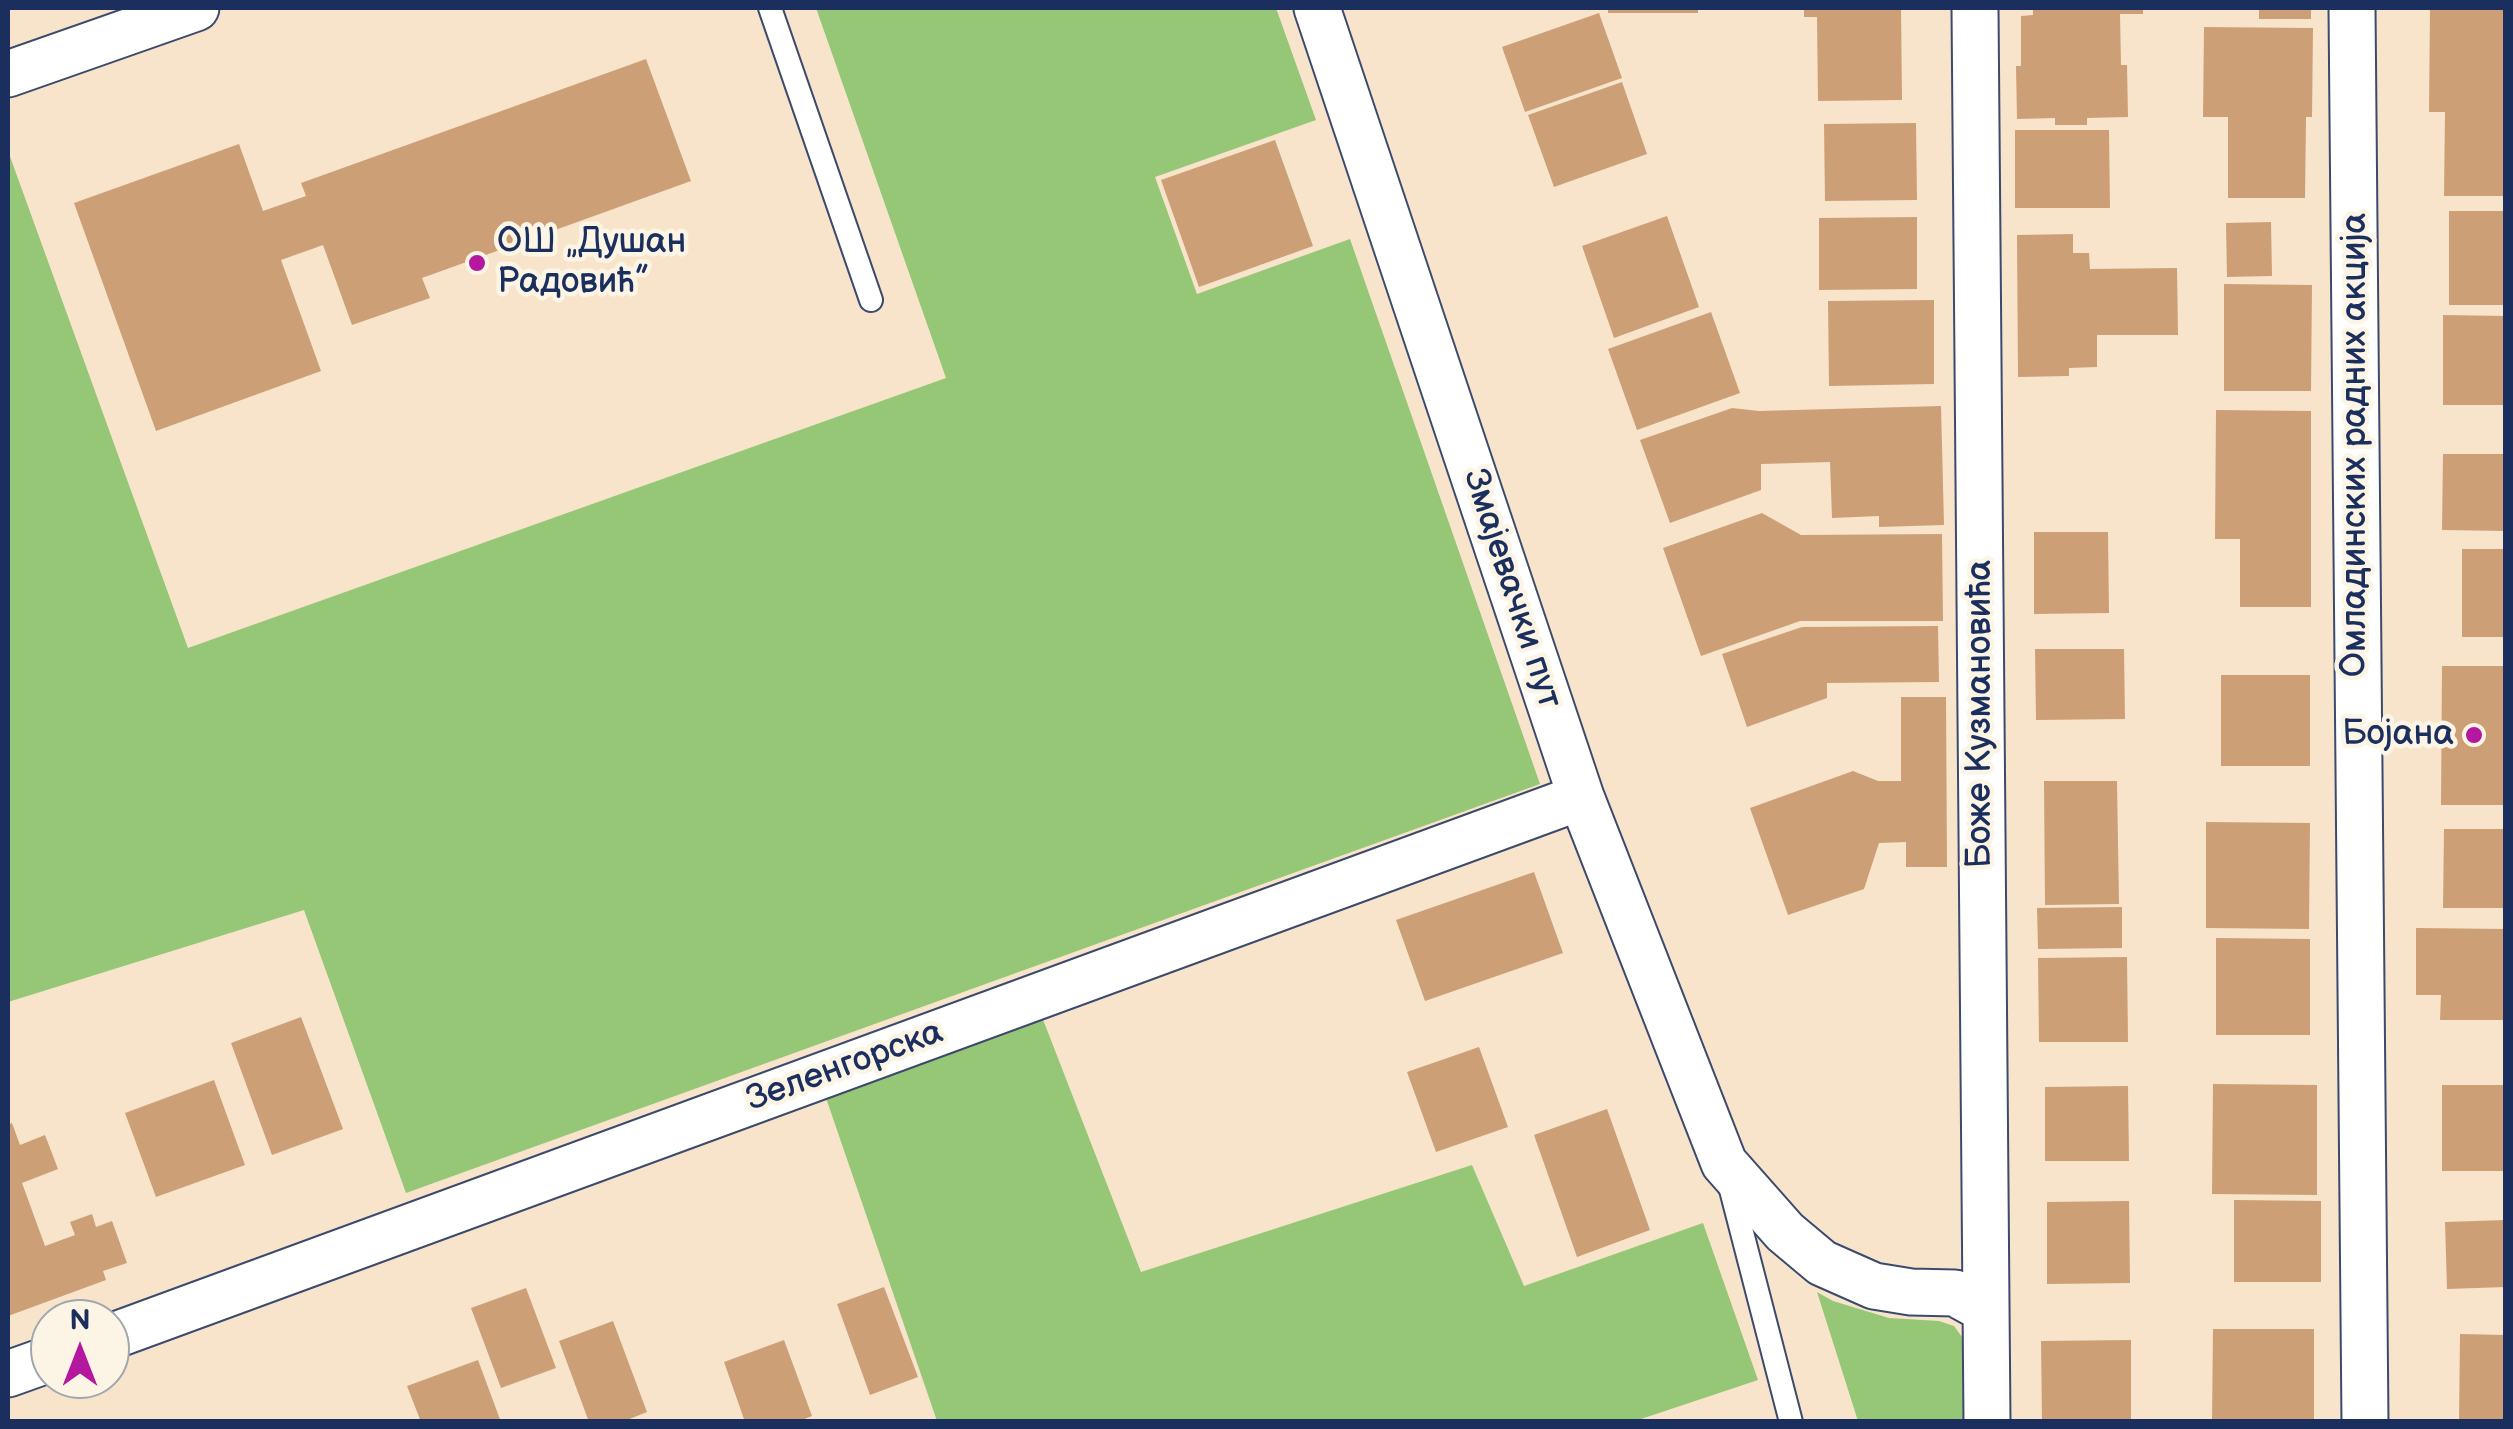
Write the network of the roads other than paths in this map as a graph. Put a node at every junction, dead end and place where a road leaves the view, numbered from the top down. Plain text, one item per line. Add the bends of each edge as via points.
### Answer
1 (196, 8) edge
2 (770, 8) edge
3 (1317, 8) edge
4 (1975, 8) edge
5 (2352, 8) edge
6 (8, 74) edge
7 (872, 300) dead end
8 (1580, 797) junction
9 (1724, 1163) junction
10 (1986, 1310) junction
11 (130, 1330) edge
12 (1791, 1422) edge
13 (1987, 1422) edge
14 (2364, 1422) edge

1 - 6 street
2 - 7 lane
3 - 8 street, Змајевачки пут
4 - 10 street, Боже Кузмановића
5 - 14 street, Омладинских радних акција
8 - 9 street, Змајевачки пут
8 - 11 street, Зеленгорска
9 - 10 street, Змајевачки пут via 1822,1263 1874,1286 1954,1293
9 - 12 lane, Змајевачки пут
10 - 13 street, Боже Кузмановића

